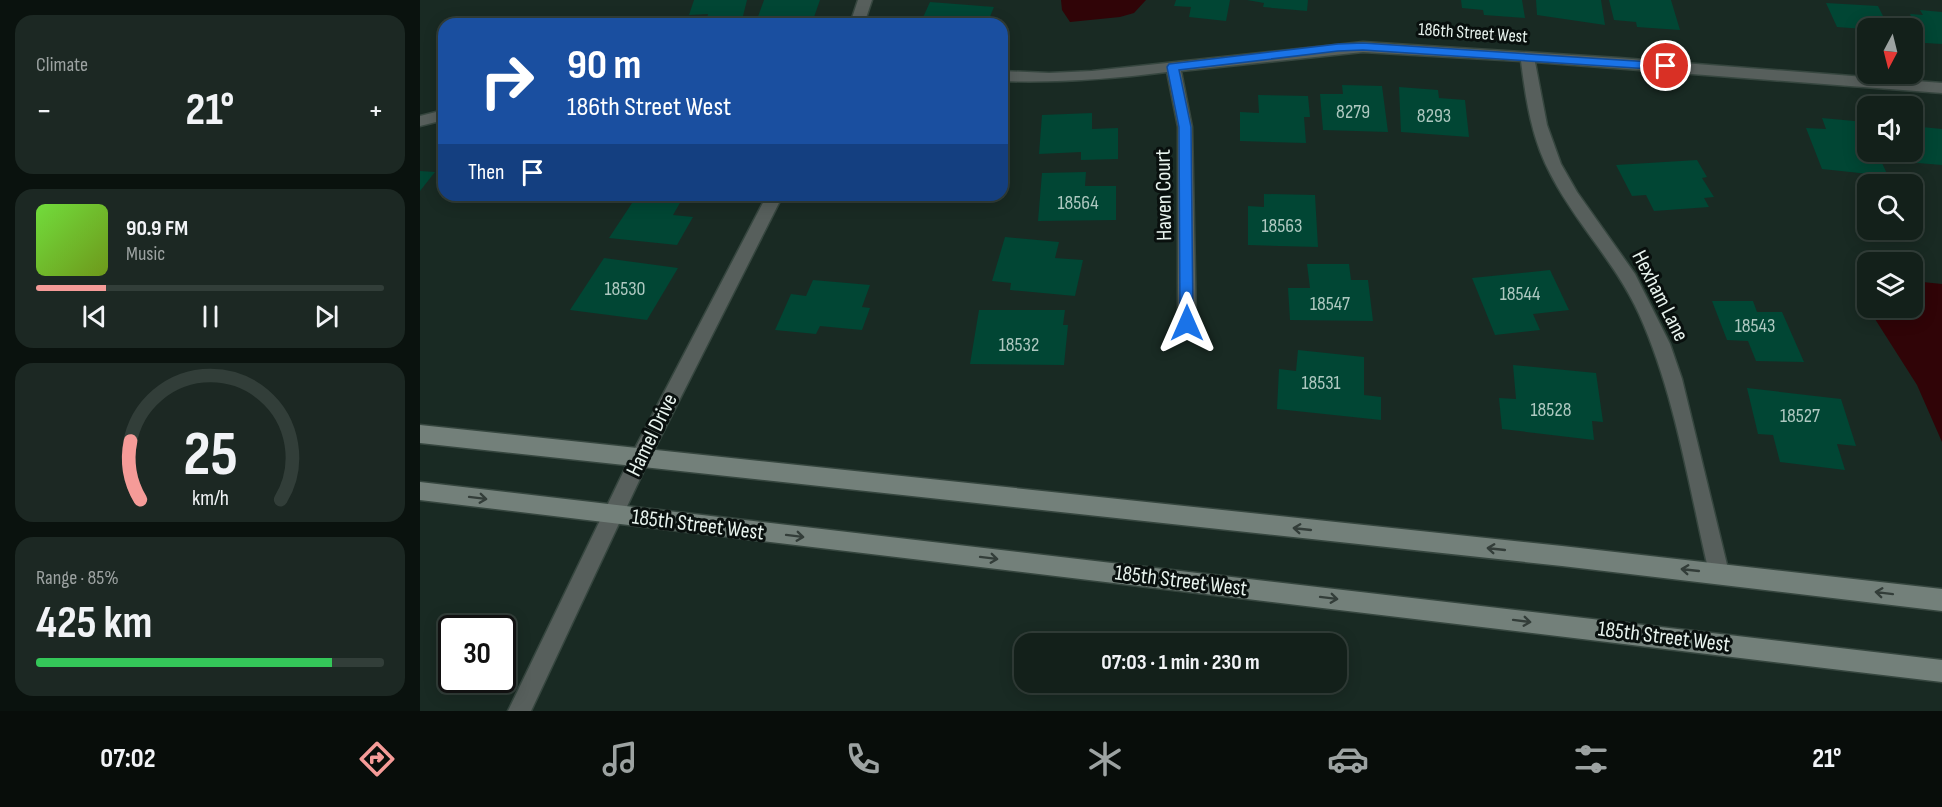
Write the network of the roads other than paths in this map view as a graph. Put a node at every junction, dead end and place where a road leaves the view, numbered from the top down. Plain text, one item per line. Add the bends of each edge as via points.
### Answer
1 (865, 0) edge
2 (859, 18) edge
3 (1527, 57) junction
4 (1173, 67) junction
5 (1008, 76) edge
6 (1942, 88) edge
7 (438, 117) edge
8 (420, 121) edge
9 (772, 201) edge
10 (1187, 323) dead end
11 (420, 434) edge
12 (639, 460) junction
13 (420, 491) edge
14 (612, 514) junction
15 (1719, 573) junction
16 (1942, 600) edge
17 (1942, 671) edge
18 (519, 711) edge

1 - 2 street
3 - 4 street, 186th Street West via 1346,47
3 - 6 street, 186th Street West
3 - 15 street, Hexham Lane via 1539,126 1553,166 1634,286 1666,356
4 - 5 street, 186th Street West via 1068,77
4 - 10 street, Haven Court via 1185,127
7 - 8 street
9 - 12 street, Hamel Drive
11 - 12 street
12 - 14 street, Hamel Drive
15 -> 12 street
13 -> 14 street, 185th Street West
14 -> 17 street, 185th Street West
14 - 18 street, Hamel Drive
16 -> 15 street

